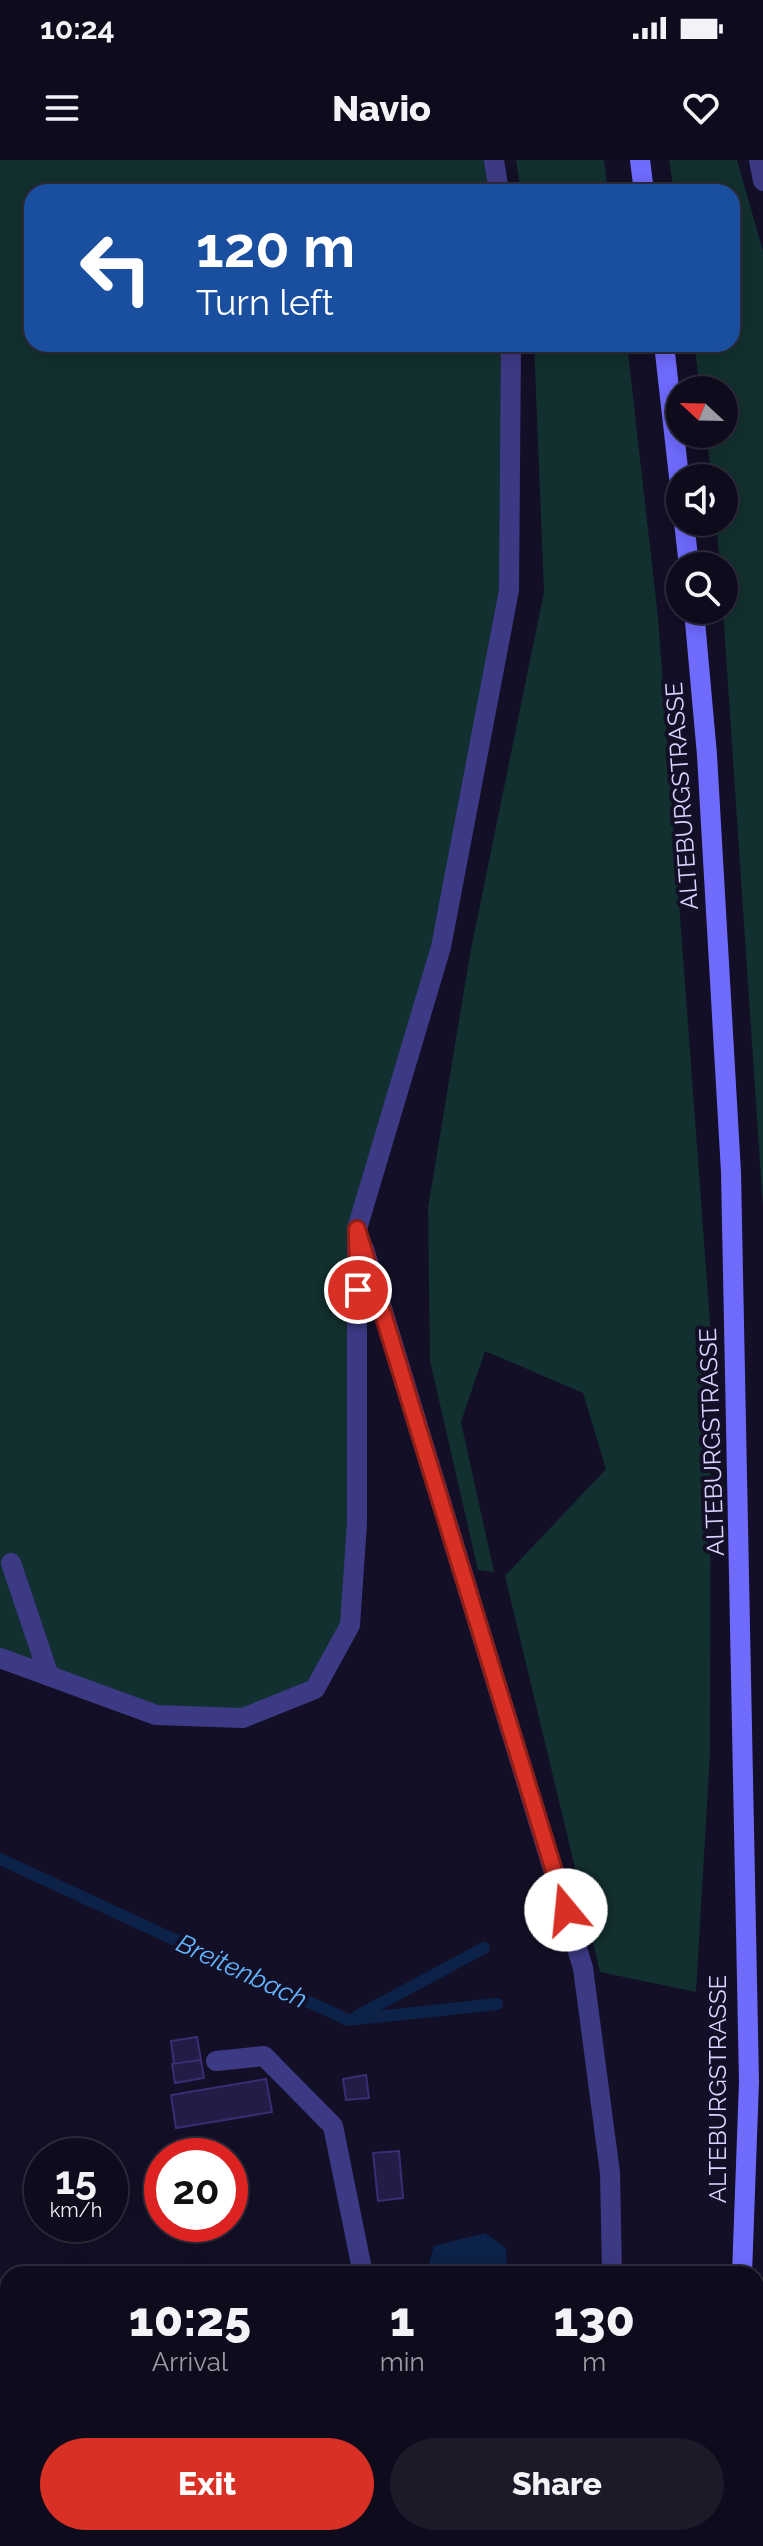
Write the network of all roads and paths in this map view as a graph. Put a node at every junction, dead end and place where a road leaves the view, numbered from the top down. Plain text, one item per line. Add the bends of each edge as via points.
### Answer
1 (494, 160) edge
2 (640, 160) edge
3 (759, 160) edge
4 (763, 181) edge
5 (498, 184) edge
6 (643, 184) edge
7 (511, 352) edge
8 (665, 352) edge
9 (678, 464) edge
10 (695, 624) edge
11 (357, 1229) junction
12 (11, 1563) dead end
13 (0, 1658) edge
14 (49, 1676) junction
15 (216, 2061) dead end
16 (361, 2266) edge
17 (612, 2266) edge
18 (742, 2266) edge

1 - 5 lane
2 - 6 main road
3 - 4 lane
7 - 11 lane via 509,590 441,947
8 - 9 main road
10 - 18 main road, ALTEBURGSTRASSE via 731,1172 749,2082
11 - 14 lane via 357,1523 350,1625 315,1689 243,1718 156,1715
11 - 17 lane via 583,1968 610,2173
12 - 14 lane
13 - 14 lane
15 - 16 lane via 264,2056 333,2126

